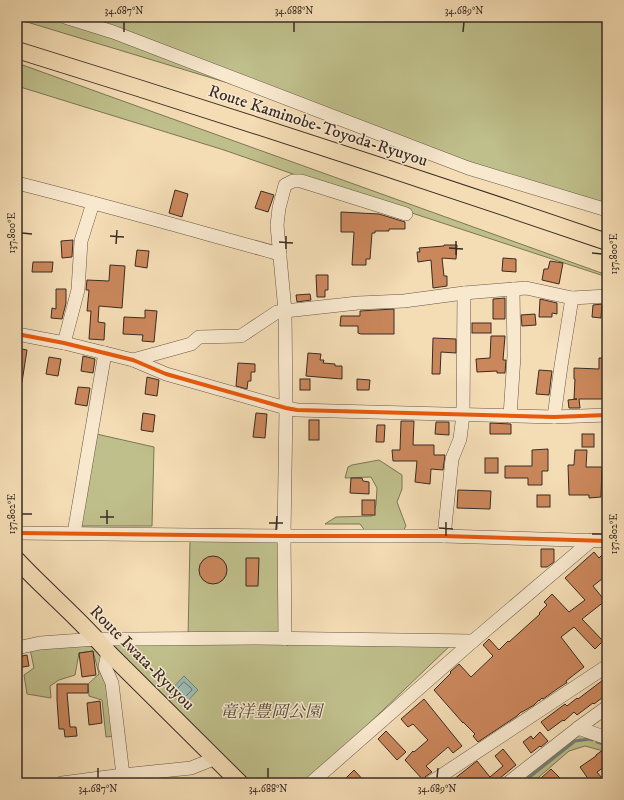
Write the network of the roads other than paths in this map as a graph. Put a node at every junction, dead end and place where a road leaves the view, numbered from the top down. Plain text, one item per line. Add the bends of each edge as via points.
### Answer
1 (65, 17) edge
2 (17, 50) edge
3 (17, 182) edge
4 (93, 203) junction
5 (607, 210) edge
6 (406, 214) dead end
7 (607, 242) edge
8 (280, 254) junction
9 (513, 289) junction
10 (464, 293) junction
11 (607, 296) edge
12 (572, 298) junction
13 (284, 311) junction
14 (17, 334) edge
15 (64, 343) junction
16 (105, 353) junction
17 (133, 360) junction
18 (286, 408) junction
19 (463, 415) junction
20 (607, 415) edge
21 (510, 416) junction
22 (554, 417) junction
23 (17, 533) edge
24 (74, 533) junction
25 (284, 536) junction
26 (444, 536) junction
27 (592, 540) junction
28 (607, 541) edge
29 (17, 560) edge
30 (97, 639) junction
31 (285, 639) junction
32 (473, 641) junction
33 (17, 648) edge
34 (108, 652) junction
35 (607, 666) edge
36 (607, 707) edge
37 (578, 728) junction
38 (607, 738) edge
39 (216, 758) junction
40 (123, 779) edge
41 (62, 783) edge
42 (240, 783) edge
43 (311, 783) edge
44 (430, 783) edge
45 (508, 783) edge

1 - 5 street via 113,32 468,168
2 - 7 main road, Route Kaminobe-Toyoda-Ryuyou via 433,183
3 - 4 street
4 - 8 street
4 - 15 street via 81,241 78,290
6 - 8 street via 301,181 293,181 285,185 279,208 277,225
8 - 13 street
9 - 10 street
9 - 12 street via 526,288
9 - 21 street via 514,356
10 - 13 street
10 - 19 street
11 - 12 street
12 - 22 street
13 - 17 street via 277,312 241,336 199,337 191,344
13 - 18 street
14 - 15 street
15 - 16 street
16 - 17 street
16 - 24 street
17 - 18 street via 166,374
18 - 19 street
18 - 25 street
19 - 21 street
19 - 26 street via 460,439 452,459
20 - 22 street
21 - 22 street
23 - 24 street
24 - 25 street
25 - 26 street
25 - 31 street
26 - 27 street
27 - 28 street
27 - 32 street
29 - 30 main road, Route Iwata-Ryuyou
30 - 31 street
30 - 33 street via 40,642
30 - 34 main road, Route Iwata-Ryuyou
31 - 32 street
32 - 43 street
34 - 39 main road, Route Iwata-Ryuyou
34 - 40 street via 105,667 112,683
35 - 44 street
36 - 37 street
37 - 38 street
37 - 45 street
39 - 40 street via 191,768
39 - 42 main road, Route Iwata-Ryuyou
40 - 41 street

